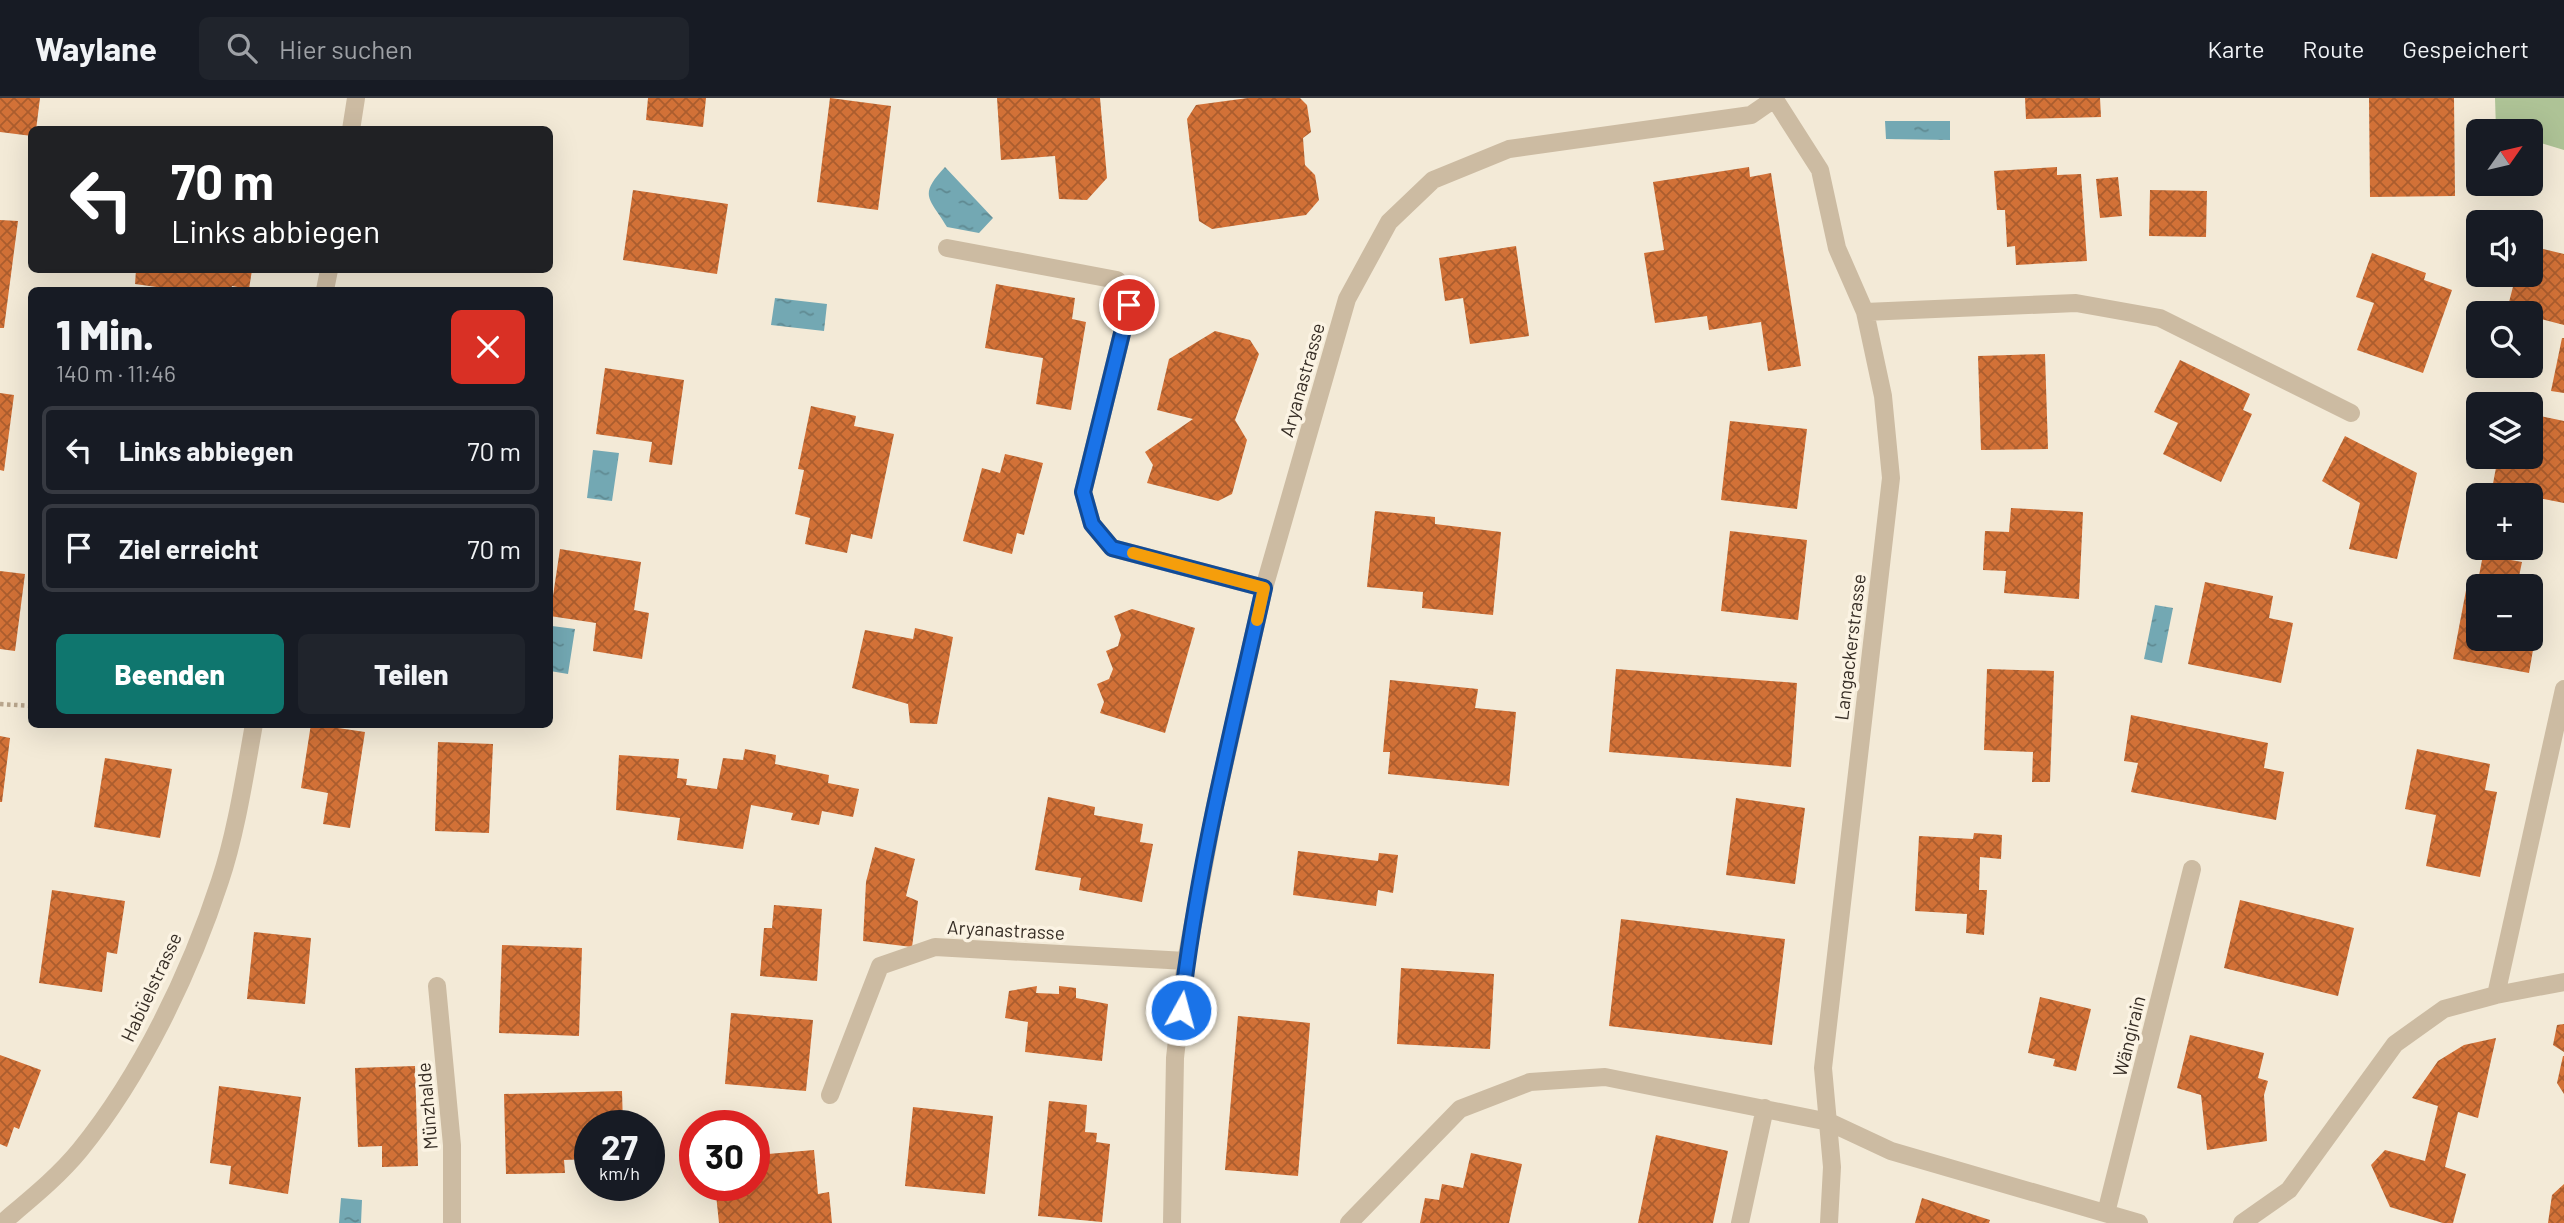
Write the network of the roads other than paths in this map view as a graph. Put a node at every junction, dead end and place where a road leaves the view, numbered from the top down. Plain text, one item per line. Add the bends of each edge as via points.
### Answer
1 (356, 98) edge
2 (1774, 99) edge
3 (352, 126) edge
4 (947, 248) dead end
5 (1865, 312) junction
6 (2351, 413) dead end
7 (1264, 588) junction
8 (2564, 689) edge
9 (253, 728) edge
10 (2192, 869) dead end
11 (1186, 961) junction
12 (2564, 982) edge
13 (437, 986) dead end
14 (2496, 995) junction
15 (830, 1095) dead end
16 (1765, 1108) junction
17 (1829, 1122) junction
18 (2106, 1213) junction
19 (2, 1223) edge
20 (452, 1223) edge
21 (1172, 1223) edge
22 (1349, 1223) edge
23 (1740, 1223) edge
24 (1829, 1223) edge
25 (2139, 1223) edge
26 (2242, 1223) edge

1 - 3 street
2 - 5 street, Langackerstrasse via 1820,170 1837,248
2 - 7 street, Aryanastrasse via 1751,115 1509,149 1433,180 1389,222 1347,299
4 - 7 street via 1116,280 1129,305 1083,492 1092,524 1112,548
5 - 6 street via 2076,303 2160,318
5 - 17 street, Langackerstrasse via 1883,396 1891,478 1823,1068
7 - 11 street, Aryanastrasse
8 - 14 street
9 - 19 street, Habüelstrasse via 221,880 166,1014 120,1096 79,1151
10 - 18 street, Wängirain
11 - 15 street, Aryanastrasse via 935,947 880,966
11 - 21 street, Aryanastrasse via 1175,1058
12 - 14 street
13 - 20 street, Münzhalde via 452,1145
14 - 26 street via 2444,1009 2395,1044 2289,1190
16 - 17 street
16 - 22 street via 1605,1077 1530,1082 1460,1109
16 - 23 street
17 - 18 street via 1891,1151
17 - 24 street, Langackerstrasse
18 - 25 street

